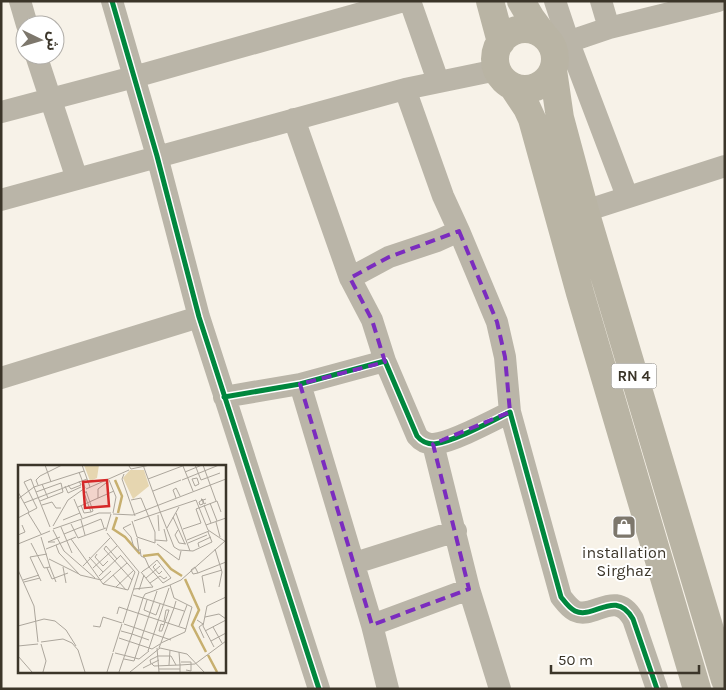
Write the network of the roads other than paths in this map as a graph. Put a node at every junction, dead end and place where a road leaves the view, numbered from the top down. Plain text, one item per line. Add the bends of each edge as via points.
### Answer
1 (20, 1) edge
2 (112, 1) edge
3 (404, 1) edge
4 (410, 1) edge
5 (490, 1) edge
6 (521, 1) edge
7 (555, 1) edge
8 (601, 1) edge
9 (718, 1) edge
10 (24, 15) edge
11 (609, 28) junction
12 (501, 42) junction
13 (555, 49) junction
14 (39, 65) edge
15 (134, 77) junction
16 (505, 78) junction
17 (438, 81) junction
18 (405, 89) junction
19 (50, 99) junction
20 (1, 112) edge
21 (294, 119) junction
22 (157, 156) junction
23 (725, 166) edge
24 (77, 179) junction
25 (627, 196) junction
26 (1, 200) edge
27 (585, 211) junction
28 (459, 231) junction
29 (350, 278) junction
30 (198, 316) junction
31 (385, 361) junction
32 (1, 378) edge
33 (300, 384) junction
34 (224, 398) junction
35 (510, 412) junction
36 (433, 444) junction
37 (456, 530) junction
38 (355, 563) junction
39 (469, 588) junction
40 (372, 624) junction
41 (725, 680) edge
42 (319, 689) edge
43 (388, 689) edge
44 (500, 689) edge
45 (657, 689) edge
46 (698, 689) edge

1 - 10 street
2 - 15 street
3 - 15 street
4 - 17 street
5 - 12 highway
6 - 13 highway, RN 4
7 - 13 street
8 - 11 street
9 - 11 street
11 - 13 street
12 - 13 highway via 510,33 522,29 534,31
12 - 16 highway via 495,60
13 - 16 highway via 546,80 536,87 525,89
13 - 25 street
13 - 27 highway, RN 4 via 560,118
14 - 19 street
15 - 19 street
15 - 22 street
16 - 17 street
16 - 46 highway, RN 4 via 527,108 533,125
17 - 18 street
18 - 21 street
18 - 28 street via 443,196
19 - 20 street
19 - 24 street
21 - 22 street
21 - 29 street
22 - 24 street
22 - 30 street
23 - 25 street
24 - 26 street
25 - 27 street
27 - 41 highway, RN 4
28 - 29 street via 389,257
28 - 35 street via 497,322 506,357
29 - 31 street via 372,320
30 - 32 street
30 - 34 street
31 - 33 street
31 - 36 street via 417,436 421,441
33 - 34 street
33 - 38 street
34 - 42 street
35 - 36 street
35 - 45 street via 561,596 567,605 581,613 611,606 622,606 628,611
36 - 37 street
37 - 38 street
37 - 39 street
38 - 40 street
39 - 40 street
39 - 44 street
40 - 43 street

